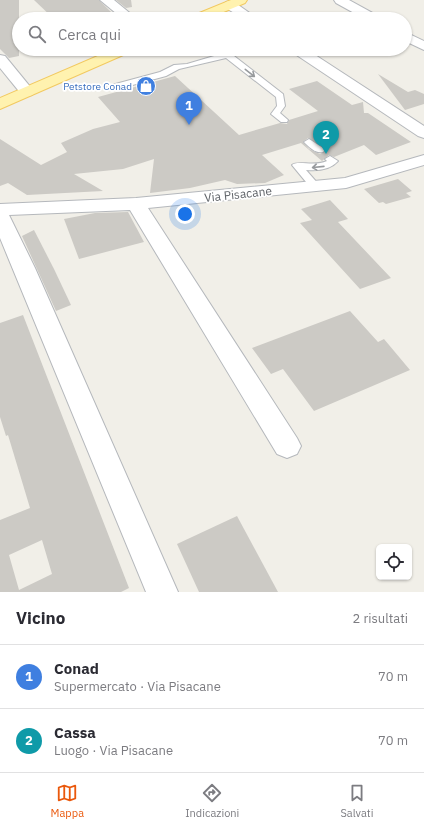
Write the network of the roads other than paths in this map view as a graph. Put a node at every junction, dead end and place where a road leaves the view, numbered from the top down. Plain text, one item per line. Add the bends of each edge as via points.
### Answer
1 (106, 0) edge
2 (340, 0) edge
3 (236, 2) edge
4 (122, 12) edge
5 (212, 12) edge
6 (245, 12) edge
7 (361, 12) edge
8 (412, 40) edge
9 (424, 46) edge
10 (109, 56) edge
11 (223, 56) edge
12 (228, 56) edge
13 (308, 56) edge
14 (0, 59) edge
15 (111, 88) dead end
16 (27, 92) junction
17 (0, 104) edge
18 (284, 120) dead end
19 (424, 133) edge
20 (310, 142) dead end
21 (320, 150) dead end
22 (330, 159) dead end
23 (424, 160) edge
24 (314, 186) junction
25 (136, 204) junction
26 (0, 210) edge
27 (0, 216) edge
28 (287, 446) dead end
29 (162, 592) edge

1 - 4 street
2 - 7 street
3 - 5 main road
3 - 6 street
8 - 9 street
10 - 16 main road
11 - 15 lane via 177,67 163,74
12 -> 18 lane via 280,96 281,106 275,114
13 - 19 street
14 - 16 street
16 - 17 main road
20 - 21 lane
22 -> 24 lane via 333,161 327,166 310,168 296,165
23 - 24 street, Via Pisacane via 346,183
24 - 25 street, Via Pisacane
25 - 26 street, Via Pisacane
25 - 28 street
27 - 29 street

